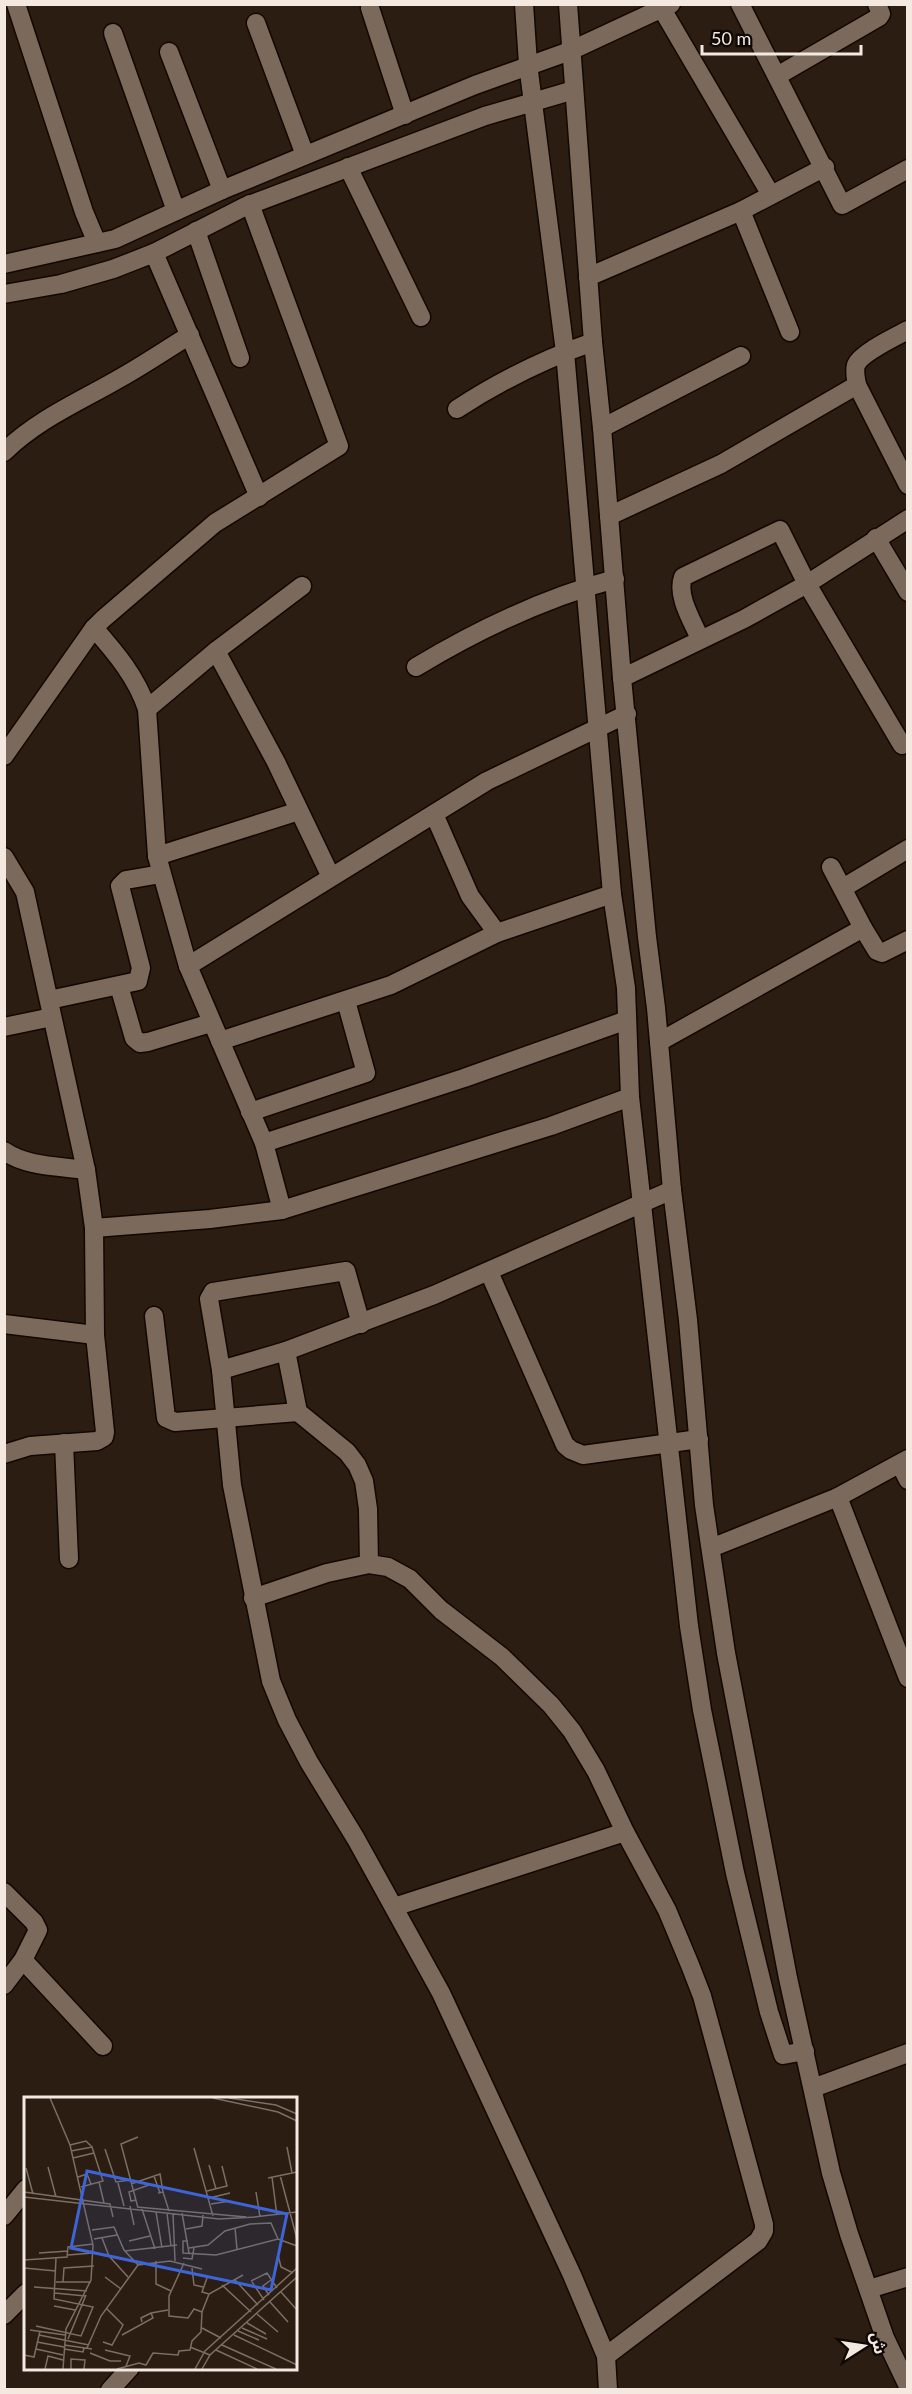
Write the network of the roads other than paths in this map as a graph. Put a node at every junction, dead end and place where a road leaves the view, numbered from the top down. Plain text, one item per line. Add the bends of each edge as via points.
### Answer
1 (16, 4) edge
2 (524, 4) edge
3 (568, 4) edge
4 (740, 4) edge
5 (877, 4) edge
6 (666, 7) edge
7 (370, 8) dead end
8 (256, 23) dead end
9 (113, 33) dead end
10 (570, 51) junction
11 (169, 52) dead end
12 (528, 64) junction
13 (777, 76) junction
14 (574, 90) junction
15 (534, 101) junction
16 (405, 115) junction
17 (305, 155) junction
18 (348, 167) junction
19 (825, 168) junction
20 (908, 169) edge
21 (222, 190) junction
22 (771, 195) junction
23 (250, 204) junction
24 (741, 210) junction
25 (176, 211) junction
26 (196, 231) junction
27 (97, 243) junction
28 (154, 253) junction
29 (4, 264) edge
30 (588, 277) junction
31 (4, 294) edge
32 (421, 317) dead end
33 (908, 330) edge
34 (790, 332) dead end
35 (189, 335) junction
36 (593, 342) junction
37 (565, 352) junction
38 (741, 356) dead end
39 (240, 358) dead end
40 (857, 385) junction
41 (457, 409) dead end
42 (602, 428) junction
43 (4, 452) edge
44 (908, 485) edge
45 (259, 496) junction
46 (609, 516) junction
47 (908, 519) edge
48 (876, 538) junction
49 (615, 579) junction
50 (807, 584) junction
51 (303, 586) dead end
52 (584, 587) junction
53 (908, 592) edge
54 (94, 628) junction
55 (700, 639) junction
56 (216, 651) junction
57 (416, 667) dead end
58 (622, 678) junction
59 (147, 709) junction
60 (627, 714) junction
61 (596, 727) junction
62 (902, 745) dead end
63 (4, 756) edge
64 (298, 811) junction
65 (434, 814) junction
66 (908, 849) edge
67 (4, 857) edge
68 (159, 865) junction
69 (831, 867) dead end
70 (331, 877) junction
71 (843, 888) junction
72 (612, 894) junction
73 (864, 928) junction
74 (496, 933) junction
75 (908, 940) edge
76 (188, 966) junction
77 (119, 986) junction
78 (346, 1001) junction
79 (51, 1008) junction
80 (627, 1020) junction
81 (211, 1023) junction
82 (4, 1027) edge
83 (220, 1041) junction
84 (659, 1041) junction
85 (630, 1097) junction
86 (250, 1112) junction
87 (264, 1143) junction
88 (4, 1150) edge
89 (86, 1170) junction
90 (672, 1190) junction
91 (642, 1202) junction
92 (282, 1210) junction
93 (94, 1228) junction
94 (489, 1272) junction
95 (154, 1316) dead end
96 (4, 1324) edge
97 (361, 1324) junction
98 (95, 1335) junction
99 (286, 1350) junction
100 (221, 1370) junction
101 (298, 1412) junction
102 (224, 1417) junction
103 (699, 1438) junction
104 (64, 1443) junction
105 (668, 1443) junction
106 (4, 1454) edge
107 (904, 1461) edge
108 (908, 1480) edge
109 (838, 1497) junction
110 (711, 1548) junction
111 (69, 1559) dead end
112 (369, 1564) junction
113 (253, 1598) junction
114 (908, 1678) edge
115 (625, 1832) junction
116 (4, 1892) edge
117 (394, 1907) junction
118 (23, 1960) junction
119 (4, 1985) edge
120 (103, 2046) dead end
121 (805, 2051) junction
122 (908, 2053) edge
123 (813, 2088) junction
124 (24, 2191) edge
125 (4, 2216) edge
126 (908, 2277) edge
127 (870, 2289) junction
128 (24, 2295) edge
129 (4, 2315) edge
130 (606, 2356) junction
131 (908, 2386) edge
132 (608, 2390) edge

1 - 27 street
2 - 12 street
3 - 10 street
4 - 13 street
5 - 13 street via 879,17
6 - 10 street
6 - 22 street
7 - 16 street
8 - 17 street
9 - 25 street
10 - 12 street
10 - 14 street
11 - 21 street
12 - 15 street
12 - 16 street
13 - 19 street
14 - 15 street
14 - 30 street
15 - 18 street
15 - 37 street
16 - 17 street
17 - 21 street
18 - 23 street
18 - 32 street
19 - 20 street via 842,205
19 - 22 street
21 - 25 street
22 - 24 street
23 - 26 street
23 - 45 street via 339,446
24 - 30 street
24 - 34 street
25 - 27 street
26 - 28 street
26 - 39 street
27 - 29 street
28 - 31 street via 61,284
28 - 35 street
30 - 36 street
33 - 40 street via 861,358 856,366
35 - 43 street via 24,432
35 - 45 street
36 - 37 street
36 - 42 street
37 - 41 street via 488,388
37 - 52 street
38 - 42 street
40 - 44 street
40 - 46 street via 721,464
42 - 46 street
45 - 54 street via 215,523
46 - 49 street
47 - 48 street
48 - 50 street
48 - 53 street
49 - 52 street
49 - 58 street
50 - 55 street
50 - 55 street via 780,530 689,573 683,577 681,590
50 - 62 street
51 - 56 street
52 - 57 street via 501,621
52 - 61 street
54 - 59 street via 127,669
54 - 63 street
55 - 58 street
56 - 59 street
56 - 64 street
58 - 60 street
59 - 68 street
60 - 61 street
60 - 84 street
61 - 65 street via 487,781
61 - 72 street
64 - 68 street
64 - 70 street
65 - 70 street
65 - 74 street via 470,896
66 - 71 street
67 - 79 street via 25,892
68 - 76 street
68 - 77 street via 120,886 141,974 138,981
69 - 71 street
70 - 76 street
71 - 73 street
72 - 74 street
72 - 80 street
73 - 75 street via 882,953
73 - 84 street
74 - 78 street via 391,985
76 - 81 street
77 - 79 street
77 - 81 street via 134,1038 140,1043
78 - 83 street
78 - 86 street via 366,1073
79 - 82 street
79 - 89 street
80 - 85 street
80 - 87 street
81 - 83 street
83 - 86 street
84 - 90 street
85 - 91 street
85 - 92 street
86 - 87 street
87 - 92 street
88 - 89 street via 27,1162
89 - 93 street
90 - 91 street
90 - 103 street
91 - 94 street
91 - 105 street
92 - 93 street
93 - 98 street
94 - 97 street
94 - 105 street via 571,1450 584,1455
95 - 102 street via 166,1419 175,1422
96 - 98 street
97 - 99 street
97 - 100 street via 346,1271 213,1292 209,1303
98 - 104 street via 104,1437
99 - 100 street
99 - 101 street
100 - 102 street
101 - 102 street
101 - 112 street via 357,1465 368,1509
102 - 113 street
103 - 105 street
103 - 110 street
104 - 106 street via 30,1446
104 - 111 street
105 - 121 street via 702,1710 735,1873 781,2052 785,2055
107 - 108 street
107 - 109 street
109 - 110 street
109 - 114 street
110 - 121 street via 734,1702
112 - 113 street via 327,1573
112 - 115 street via 388,1567 410,1580 441,1610 502,1657 551,1706 572,1731 596,1771
113 - 117 street via 271,1680 287,1720
115 - 117 street
115 - 130 street via 667,1910 702,1996 764,2231 758,2241
116 - 118 street via 37,1926 38,1935
117 - 130 street via 441,1993
118 - 119 street
118 - 120 street
121 - 123 street
122 - 123 street
123 - 127 street via 831,2173
124 - 125 street
126 - 127 street
127 - 131 street via 885,2338
128 - 129 street
130 - 132 street

